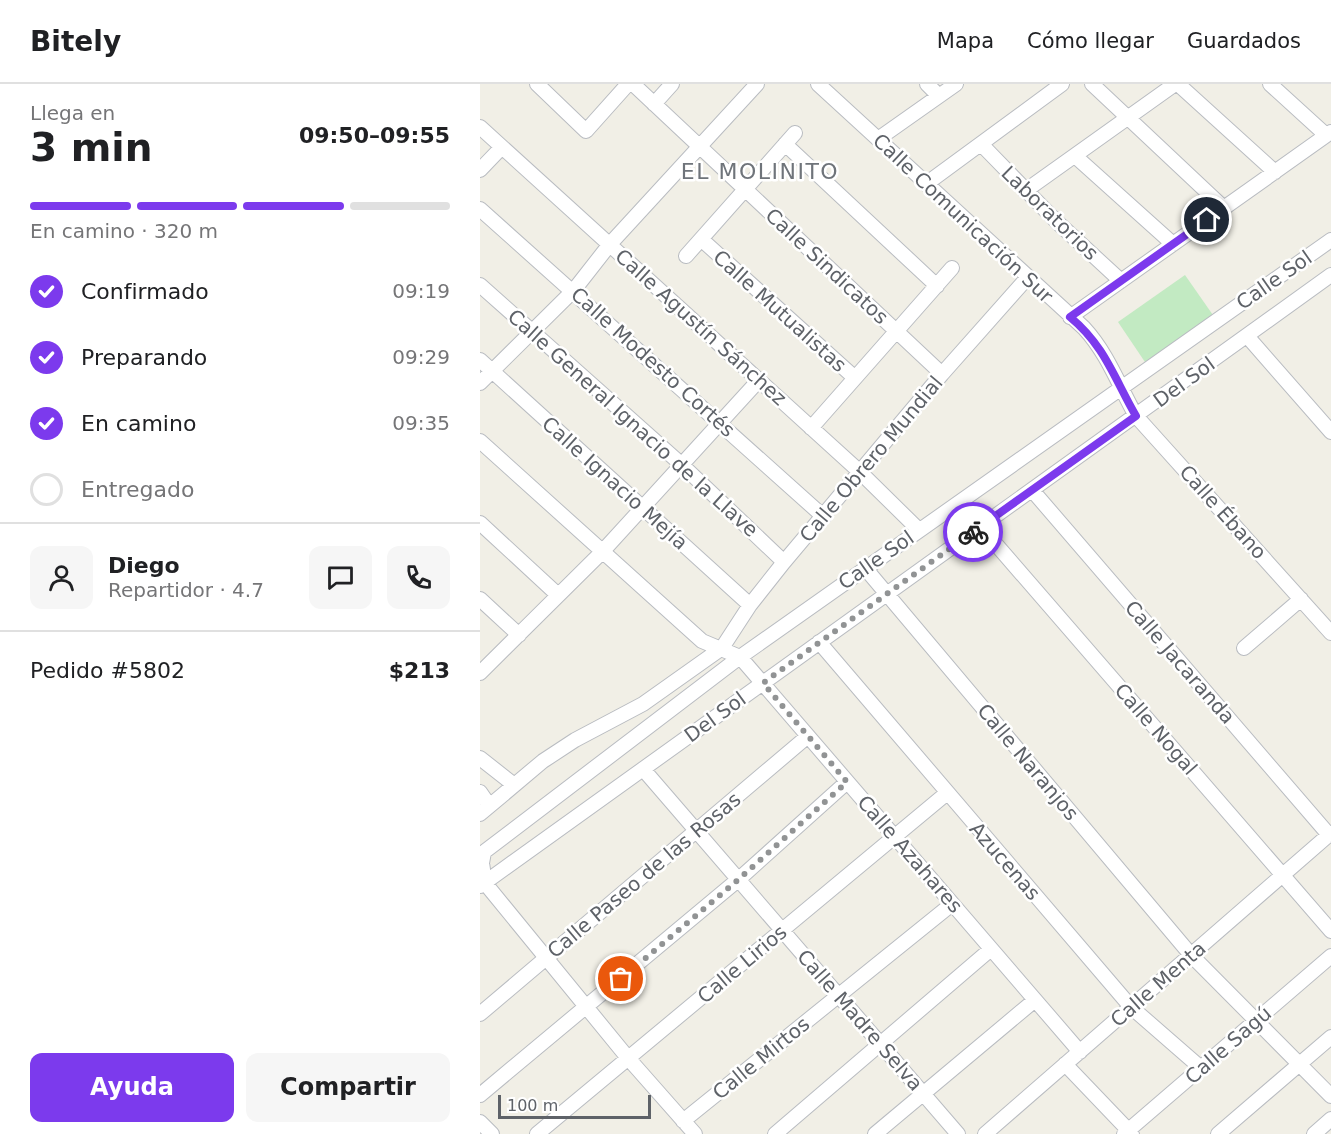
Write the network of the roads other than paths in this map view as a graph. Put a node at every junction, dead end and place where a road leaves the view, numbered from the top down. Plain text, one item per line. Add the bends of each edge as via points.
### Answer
1 (537, 84) edge
2 (628, 84) edge
3 (633, 84) edge
4 (672, 84) edge
5 (757, 84) edge
6 (818, 84) edge
7 (927, 84) edge
8 (956, 84) edge
9 (1062, 84) edge
10 (1092, 84) edge
11 (1176, 84) edge
12 (1270, 84) edge
13 (939, 96) junction
14 (654, 104) junction
15 (1128, 118) junction
16 (480, 127) edge
17 (795, 133) dead end
18 (1329, 134) edge
19 (878, 140) junction
20 (785, 144) junction
21 (981, 144) junction
22 (502, 147) junction
23 (700, 147) junction
24 (1075, 156) junction
25 (480, 170) edge
26 (1275, 172) junction
27 (926, 184) junction
28 (745, 189) junction
29 (1025, 191) junction
30 (480, 208) edge
31 (1224, 208) junction
32 (701, 239) junction
33 (1331, 240) edge
34 (610, 244) junction
35 (1173, 244) junction
36 (686, 256) dead end
37 (952, 268) dead end
38 (1331, 275) edge
39 (1028, 277) junction
40 (1121, 281) junction
41 (480, 285) edge
42 (937, 286) junction
43 (574, 290) junction
44 (1070, 317) junction
45 (896, 331) junction
46 (534, 332) junction
47 (1247, 336) junction
48 (480, 360) edge
49 (491, 370) junction
50 (942, 374) junction
51 (855, 378) junction
52 (759, 380) junction
53 (480, 383) edge
54 (1120, 387) junction
55 (1136, 416) junction
56 (720, 423) junction
57 (811, 428) junction
58 (1331, 432) edge
59 (480, 441) edge
60 (682, 465) junction
61 (860, 472) junction
62 (1032, 490) junction
63 (642, 507) junction
64 (824, 517) junction
65 (480, 523) edge
66 (981, 527) junction
67 (920, 530) junction
68 (602, 552) junction
69 (784, 562) junction
70 (865, 568) junction
71 (887, 594) junction
72 (558, 595) junction
73 (480, 599) edge
74 (1301, 599) junction
75 (750, 605) junction
76 (1331, 633) edge
77 (519, 635) junction
78 (819, 642) junction
79 (722, 648) junction
80 (1244, 648) dead end
81 (740, 657) junction
82 (480, 673) edge
83 (763, 683) junction
84 (808, 736) junction
85 (480, 758) edge
86 (644, 769) junction
87 (847, 782) junction
88 (513, 784) junction
89 (480, 792) edge
90 (947, 793) junction
91 (484, 810) edge
92 (697, 831) junction
93 (1330, 834) edge
94 (894, 836) junction
95 (1282, 875) junction
96 (739, 879) junction
97 (482, 882) edge
98 (952, 904) junction
99 (782, 930) junction
100 (1331, 931) edge
101 (992, 949) junction
102 (1191, 955) junction
103 (1331, 957) edge
104 (546, 958) junction
105 (839, 995) junction
106 (1035, 1000) junction
107 (587, 1007) junction
108 (1131, 1007) junction
109 (480, 1014) edge
110 (1258, 1019) junction
111 (1331, 1037) edge
112 (880, 1044) junction
113 (1080, 1052) junction
114 (628, 1058) junction
115 (1300, 1063) junction
116 (1065, 1065) junction
117 (1201, 1068) junction
118 (923, 1093) junction
119 (480, 1095) edge
120 (1331, 1096) edge
121 (1331, 1119) edge
122 (683, 1121) junction
123 (480, 1122) edge
124 (1128, 1133) edge
125 (492, 1134) edge
126 (537, 1134) edge
127 (695, 1134) edge
128 (775, 1134) edge
129 (875, 1134) edge
130 (958, 1134) edge
131 (985, 1134) edge
132 (1218, 1134) edge
133 (1314, 1134) edge

1 - 2 street via 586,131
3 - 14 street, Calle Sindicatos
4 - 14 street
5 - 23 street
6 - 19 street, Calle Comunicación Sur
7 - 13 street
8 - 13 street
9 - 21 street
10 - 15 street
11 - 15 street
11 - 26 street
12 - 18 street
13 - 19 street
14 - 23 street, Calle Sindicatos
15 - 24 street
15 - 31 street
16 - 22 street, Calle Agustín Sánchez
17 - 20 street, Calle Mutualistas
18 - 26 street
19 - 27 street, Calle Comunicación Sur
20 - 28 street, Calle Mutualistas
20 - 42 street
21 - 27 street
21 - 29 street, Laboratorios
22 - 25 street
22 - 34 street, Calle Agustín Sánchez
23 - 28 street, Calle Sindicatos
23 - 34 street
24 - 29 street
24 - 35 street
26 - 31 street
27 - 39 street, Calle Comunicación Sur
28 - 32 street, Calle Mutualistas
28 - 45 street, Calle Sindicatos
29 - 40 street, Laboratorios
30 - 43 street, Calle Modesto Cortés
31 - 35 street
32 - 36 street
32 - 51 street, Calle Mutualistas
33 - 54 street, Calle Sol
34 - 43 street
34 - 52 street, Calle Agustín Sánchez
35 - 40 street
37 - 42 street, Calle Mutualistas
38 - 47 street, Del Sol
39 - 44 street, Calle Comunicación Sur
39 - 50 street, Calle Obrero Mundial
40 - 44 street
41 - 46 street, Calle General Ignacio de la Llave
42 - 45 street, Calle Mutualistas
43 - 46 street
43 - 56 street, Calle Modesto Cortés
44 - 54 street, Calle Comunicación Sur via 1106,355
45 - 50 street, Calle Sindicatos
45 - 51 street, Calle Mutualistas
46 - 49 street
46 - 60 street, Calle General Ignacio de la Llave
47 - 55 street, Del Sol
47 - 58 street
48 - 49 street, Calle Ignacio Mejía
49 - 53 street
49 - 63 street, Calle Ignacio Mejía
50 - 61 street, Calle Obrero Mundial
51 - 57 street, Calle Mutualistas
52 - 56 street
52 - 57 street, Calle Agustín Sánchez
54 - 55 street, Calle Ébano
54 - 67 street, Calle Sol
55 - 62 street, Del Sol
55 - 74 street, Calle Ébano
56 - 60 street
56 - 64 street, Calle Modesto Cortés
57 - 61 street, Calle Agustín Sánchez
59 - 68 street
60 - 63 street
60 - 69 street, Calle General Ignacio de la Llave
61 - 64 street, Calle Obrero Mundial
61 - 67 street, Calle Agustín Sánchez
62 - 66 street, Del Sol
62 - 93 street, Calle Jacaranda
63 - 68 street
63 - 75 street, Calle Ignacio Mejía
64 - 69 street, Calle Obrero Mundial
65 - 72 street
66 - 71 street, Del Sol
66 - 95 street, Calle Nogal
67 - 70 street, Calle Sol
68 - 72 street
68 - 79 street via 702,641
69 - 75 street, Calle Obrero Mundial
70 - 71 street, Calle Naranjos
70 - 81 street, Calle Sol
71 - 78 street, Del Sol
71 - 102 street, Calle Naranjos
72 - 77 street
73 - 77 street
74 - 76 street, Calle Ébano
74 - 80 street
75 - 79 street, Calle Obrero Mundial
77 - 82 street
78 - 83 street, Del Sol
78 - 90 street, Azucenas
79 - 81 street
79 - 88 street via 643,704 575,740
81 - 83 street, Calle Azahares
81 - 97 street, Calle Sol via 484,852
83 - 84 street, Calle Azahares
83 - 86 street, Del Sol
84 - 87 street, Calle Azahares
84 - 92 street, Calle Paseo de las Rosas
85 - 88 street
86 - 92 street, Calle Madre Selva
86 - 97 street, Del Sol
87 - 94 street, Calle Azahares
87 - 96 street
88 - 91 street
89 - 91 street
90 - 94 street, Calle Lirios
90 - 108 street, Azucenas
92 - 96 street, Calle Madre Selva
92 - 104 street, Calle Paseo de las Rosas
93 - 95 street, Calle Menta
94 - 98 street, Calle Azahares
94 - 99 street, Calle Lirios
95 - 100 street, Calle Nogal
95 - 102 street, Calle Menta
96 - 99 street, Calle Madre Selva
96 - 107 street
97 - 104 street
98 - 101 street, Calle Azahares
98 - 105 street, Calle Mirtos
99 - 105 street, Calle Madre Selva
99 - 114 street, Calle Lirios
101 - 106 street, Calle Azahares
101 - 112 street
102 - 108 street, Calle Menta
102 - 110 street, Calle Naranjos
103 - 110 street, Calle Sagú
104 - 107 street
104 - 109 street, Calle Paseo de las Rosas
105 - 112 street, Calle Madre Selva
105 - 122 street, Calle Mirtos
106 - 113 street, Calle Azahares
106 - 118 street
107 - 114 street
107 - 119 street
108 - 113 street, Calle Menta
108 - 117 street, Azucenas
110 - 115 street, Calle Naranjos
110 - 117 street, Calle Sagú
111 - 115 street
112 - 118 street, Calle Madre Selva
112 - 128 street
113 - 116 street, Calle Menta
114 - 122 street
114 - 126 street, Calle Lirios
115 - 120 street, Calle Naranjos
115 - 132 street
116 - 124 street
116 - 131 street, Calle Menta
117 - 124 street, Calle Sagú
118 - 129 street
118 - 130 street, Calle Madre Selva
121 - 133 street
122 - 127 street
123 - 125 street

